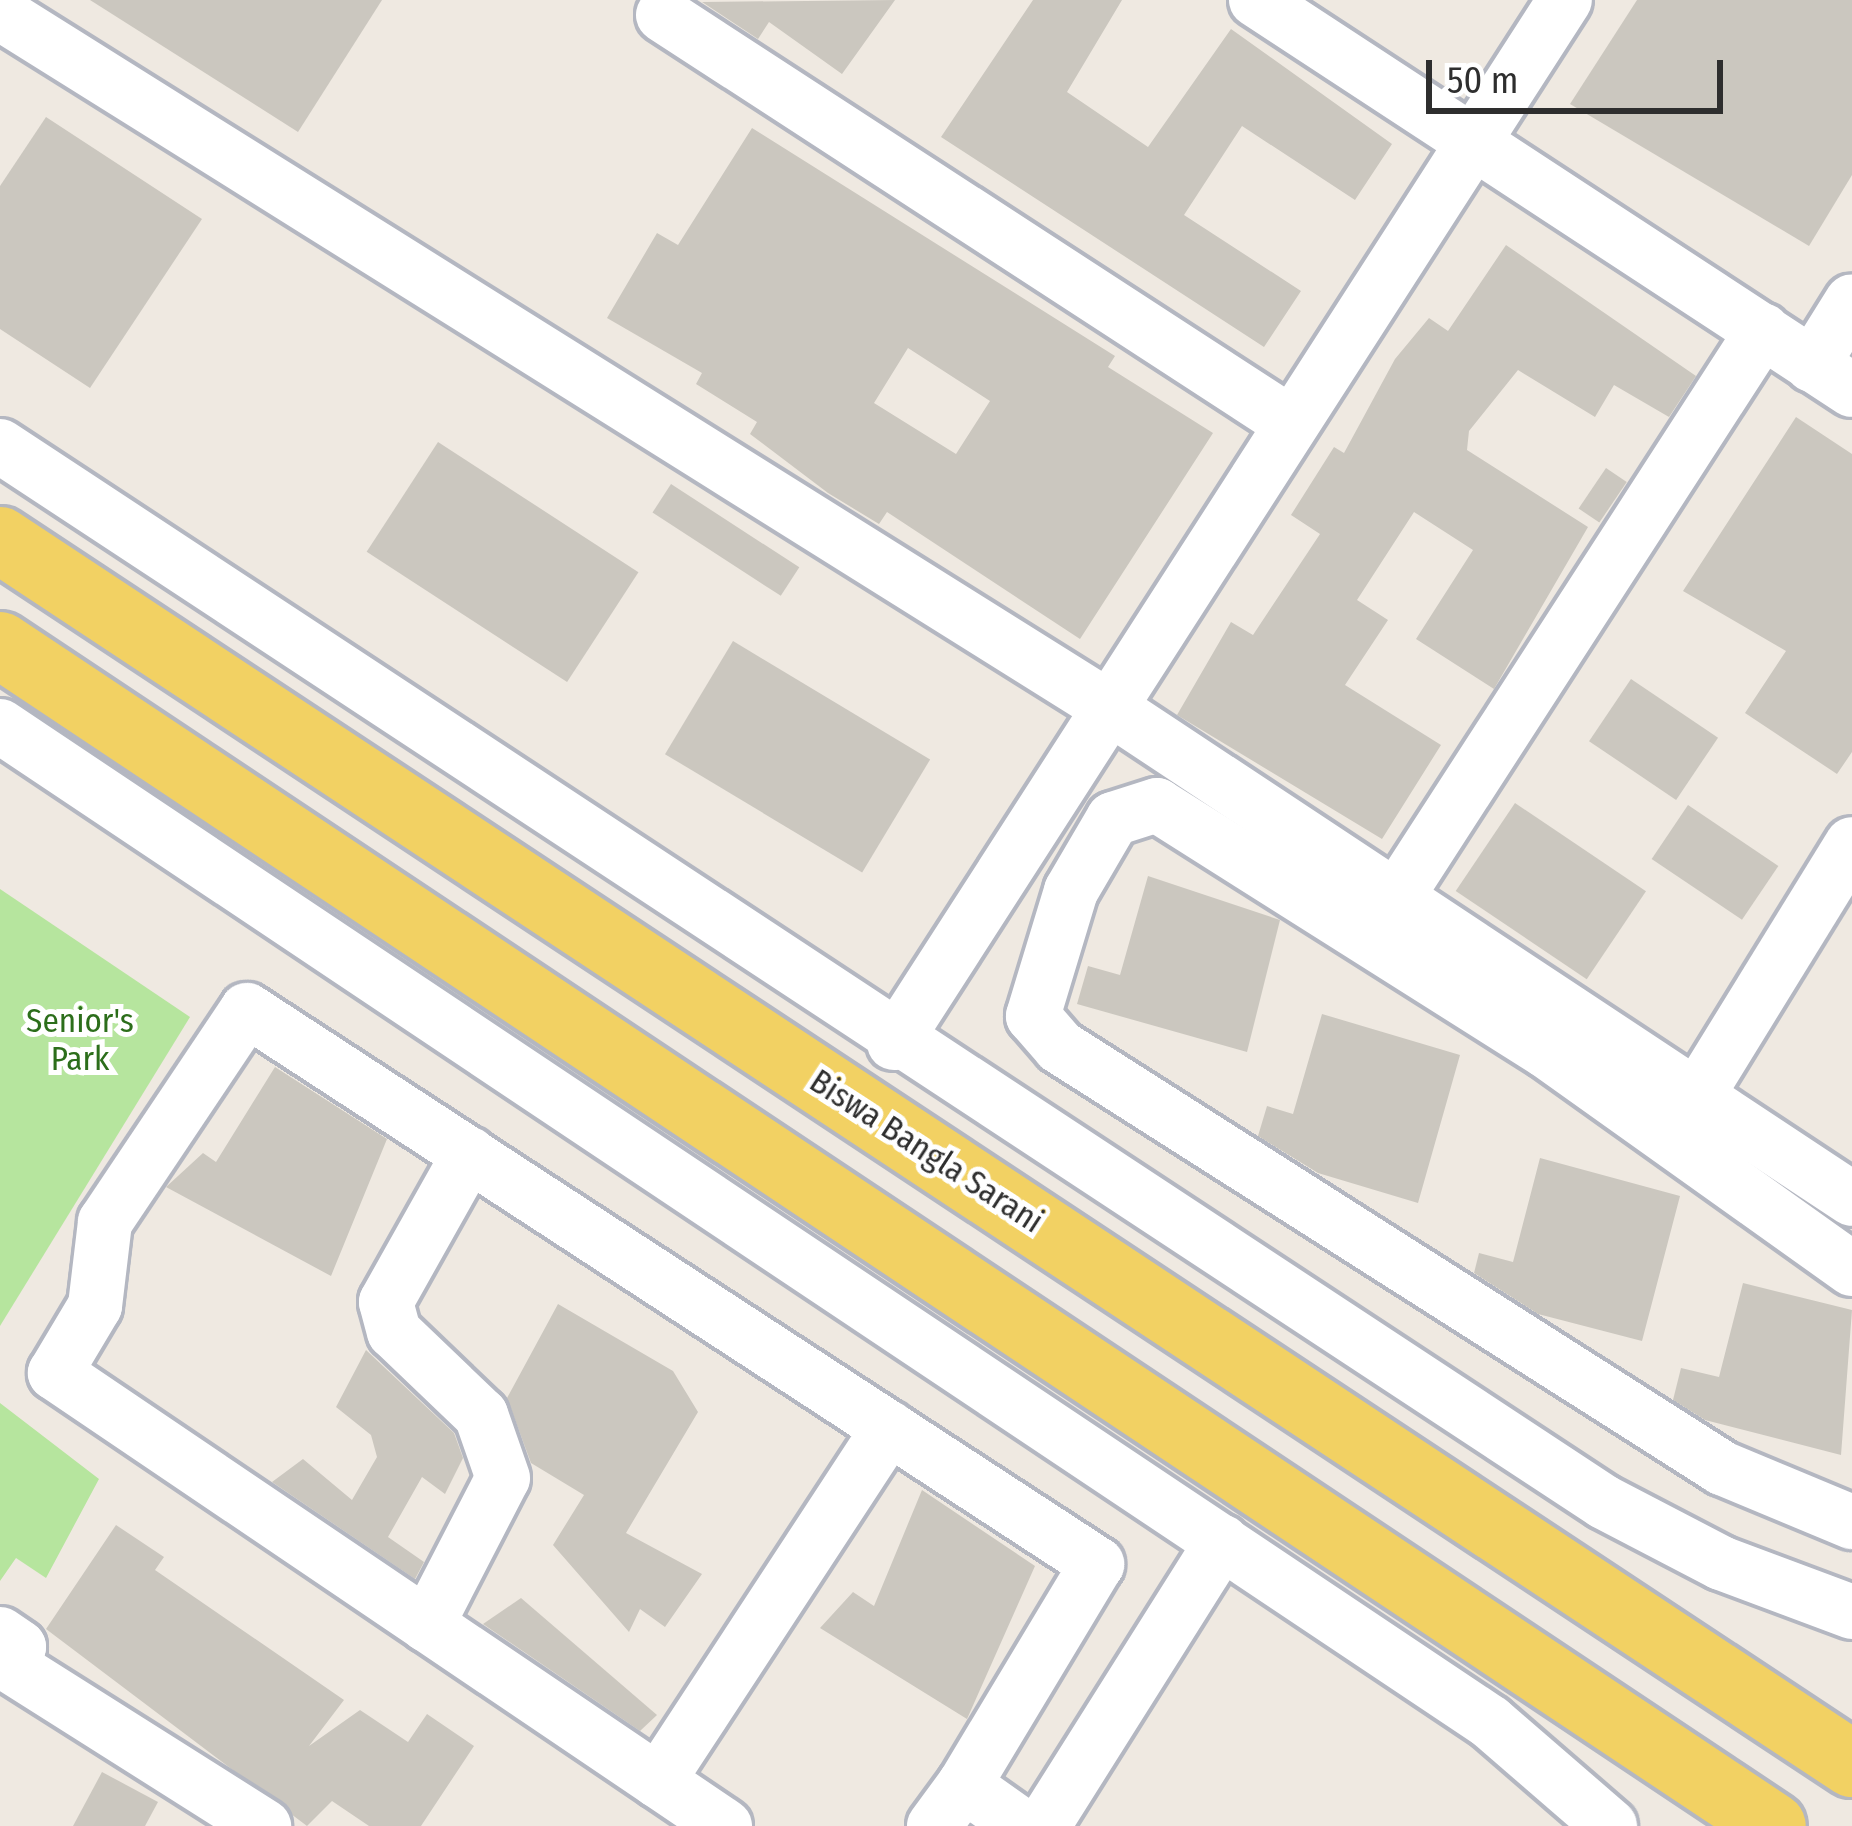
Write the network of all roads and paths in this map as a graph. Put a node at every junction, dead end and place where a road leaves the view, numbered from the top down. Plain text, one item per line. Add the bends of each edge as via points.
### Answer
1 (1256, 0) edge
2 (1565, 0) edge
3 (0, 13) edge
4 (663, 15) dead end
5 (1474, 140) junction
6 (1852, 301) edge
7 (1762, 330) junction
8 (1832, 377) edge
9 (1286, 421) junction
10 (0, 446) edge
11 (0, 540) edge
12 (0, 645) edge
13 (1107, 706) junction
14 (0, 727) edge
15 (1058, 783) junction
16 (1113, 819) junction
17 (1852, 844) edge
18 (1396, 898) junction
19 (407, 916) junction
20 (372, 971) junction
21 (895, 1043) junction
22 (1695, 1099) junction
23 (469, 1154) junction
24 (1852, 1198) edge
25 (1852, 1269) edge
26 (890, 1428) junction
27 (1852, 1522) edge
28 (1222, 1542) junction
29 (1852, 1612) edge
30 (427, 1625) junction
31 (0, 1634) edge
32 (1852, 1764) edge
33 (658, 1780) junction
34 (949, 1806) edge
35 (264, 1826) edge
36 (725, 1826) edge
37 (1022, 1826) edge
38 (1043, 1826) edge
39 (1610, 1826) edge
40 (1772, 1826) edge

1 - 5 street
2 - 5 street
3 - 13 street
4 - 9 street
5 - 7 street
5 - 9 street
6 - 8 street
7 - 8 street
7 - 18 street
9 - 13 street
10 - 21 street
11 - 32 main road, Biswa Bangla Sarani
12 - 19 main road
13 - 15 street
13 - 18 street
14 - 20 street
15 - 16 street
15 - 21 street
16 - 25 street via 1157,805 1546,1052
16 - 27 street via 1071,891 1033,1016 1060,1047 1722,1468
17 - 22 street
18 - 22 street
19 - 20 street
19 - 40 main road
20 - 28 street
21 - 29 street via 1604,1502 1721,1564
22 - 24 street
23 - 26 street
23 - 30 street via 386,1302 394,1332 481,1415 503,1478
23 - 30 street via 247,1010 105,1222 95,1306 54,1369
26 - 33 street
26 - 34 street via 1097,1564
28 - 38 street
28 - 39 street via 1523,1746
30 - 33 street
31 - 35 street via 19,1647 8,1665
33 - 36 street
34 - 37 street

